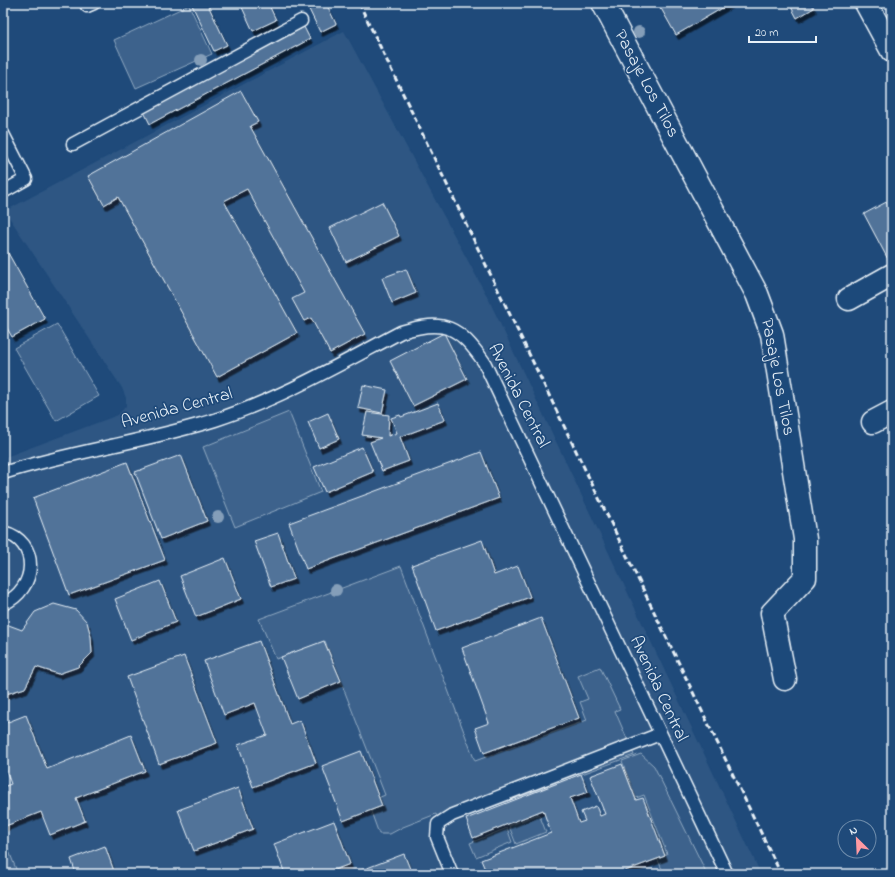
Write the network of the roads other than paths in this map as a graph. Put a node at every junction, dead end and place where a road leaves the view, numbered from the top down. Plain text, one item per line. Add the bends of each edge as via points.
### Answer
1 (603, 3) edge
2 (866, 3) edge
3 (301, 21) dead end
4 (892, 51) edge
5 (3, 134) edge
6 (73, 144) dead end
7 (3, 192) edge
8 (892, 275) edge
9 (848, 299) dead end
10 (3, 473) edge
11 (3, 532) edge
12 (3, 604) edge
13 (785, 679) dead end
14 (660, 734) junction
15 (452, 874) edge
16 (727, 874) edge

1 - 13 street, Pasaje Los Tilos via 757,294 772,334 805,540 805,578 772,613
2 - 4 street
3 - 6 lane
5 - 7 lane via 26,179
8 - 9 street
10 - 14 lane, Avenida Central via 180,430 240,411 280,394 412,328 435,326 457,331 469,341 484,362
11 - 12 lane via 16,538 23,546 30,568 29,579 23,591 14,600
14 - 15 lane via 452,816 438,824 437,837
14 - 16 lane, Avenida Central

